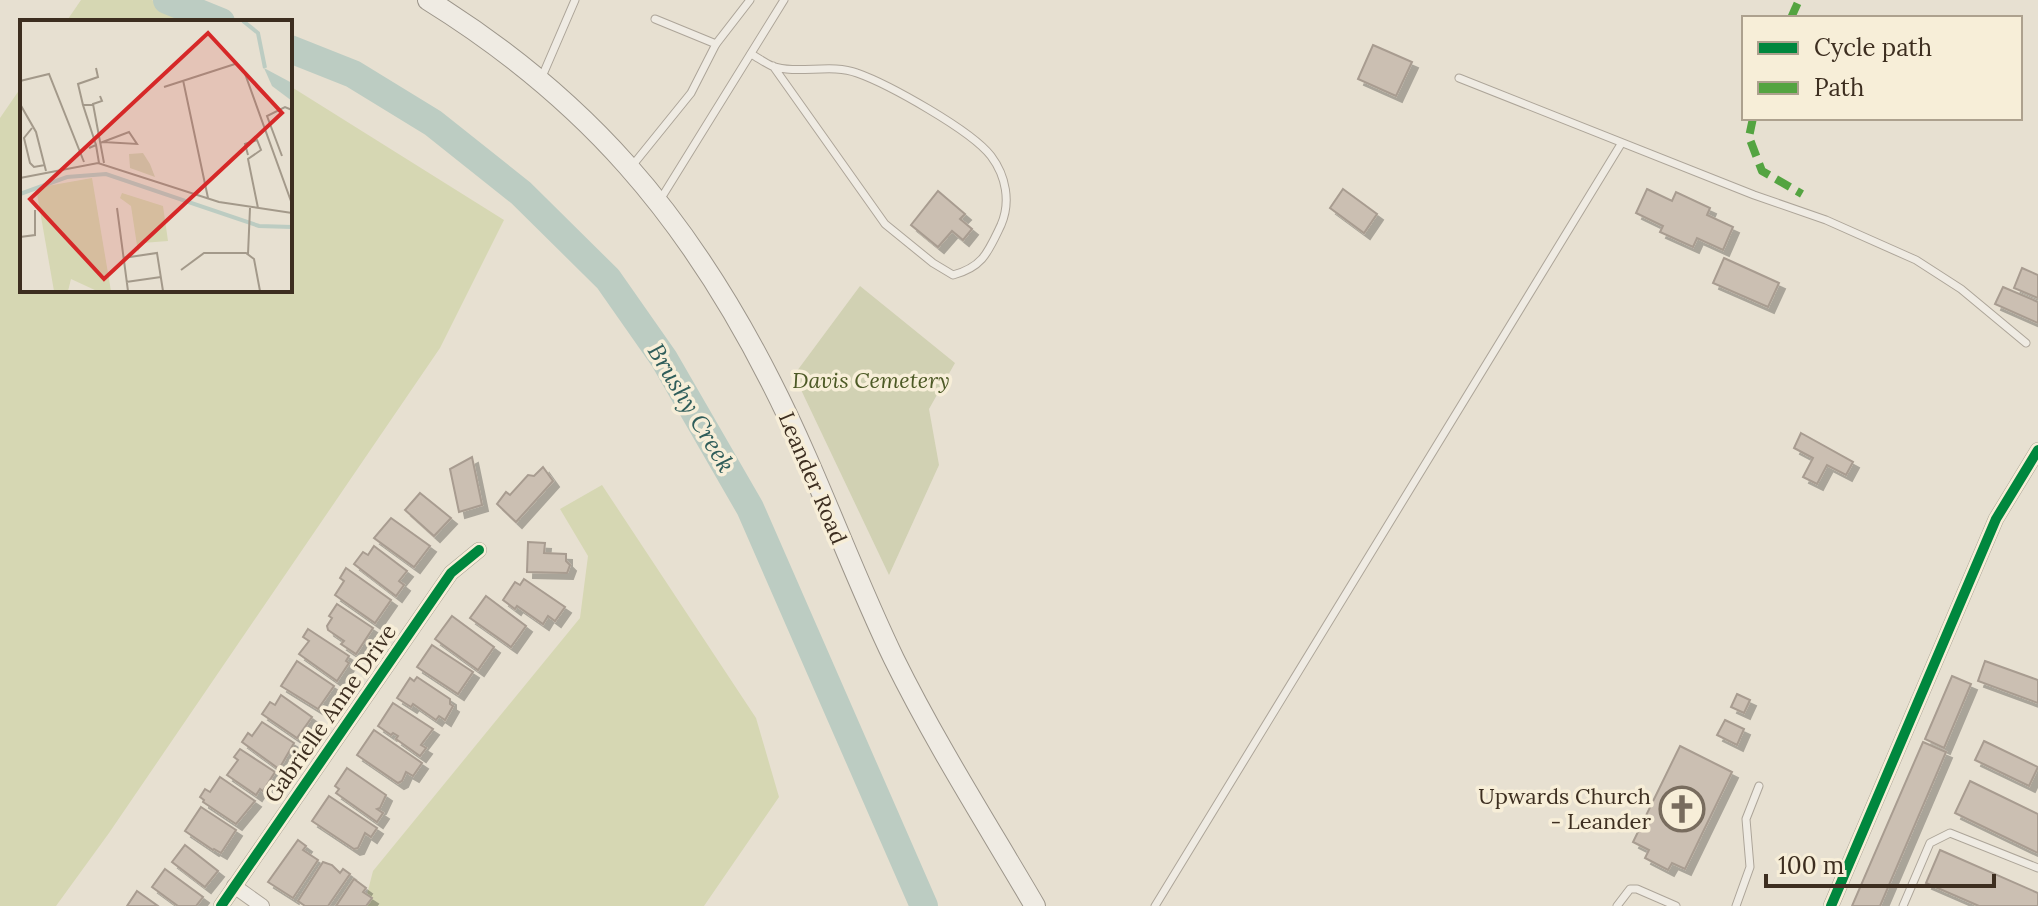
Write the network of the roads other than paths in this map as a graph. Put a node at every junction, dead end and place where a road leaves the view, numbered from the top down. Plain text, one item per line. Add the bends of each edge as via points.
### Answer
1 (428, 0) edge
2 (575, 0) edge
3 (750, 0) edge
4 (784, 0) edge
5 (655, 19) dead end
6 (716, 44) junction
7 (751, 54) junction
8 (773, 66) junction
9 (1459, 78) dead end
10 (540, 80) junction
11 (1621, 144) junction
12 (631, 168) junction
13 (659, 202) junction
14 (2026, 343) dead end
15 (2038, 450) edge
16 (479, 550) dead end
17 (1759, 786) dead end
18 (2038, 868) edge
19 (234, 886) junction
20 (221, 906) edge
21 (262, 906) edge
22 (1035, 906) edge
23 (1155, 906) edge
24 (1617, 906) edge
25 (1676, 906) edge
26 (1736, 906) edge
27 (1831, 906) edge
28 (1903, 906) edge

1 - 10 main road, Leander Road
2 - 10 lane
3 - 6 lane
4 - 7 lane
5 - 6 lane
6 - 12 lane via 691,93
7 - 8 lane
7 - 13 lane
8 - 8 lane via 854,72 902,94 991,156 1005,184 1006,213 991,247 972,270 953,275 885,224
9 - 11 lane
10 - 12 main road, Leander Road
11 - 14 lane via 1826,220 1916,260
11 - 23 lane
12 - 13 main road, Leander Road
13 - 22 main road, Leander Road via 692,245 765,369 895,661
15 - 27 street via 1996,519
16 - 19 street, Gabrielle Anne Drive via 451,573
17 - 26 lane via 1744,827 1750,867
18 - 28 lane via 1950,833 1930,843
19 - 20 street, Gabrielle Anne Drive
19 - 21 street
24 - 25 lane via 1630,889 1637,889

